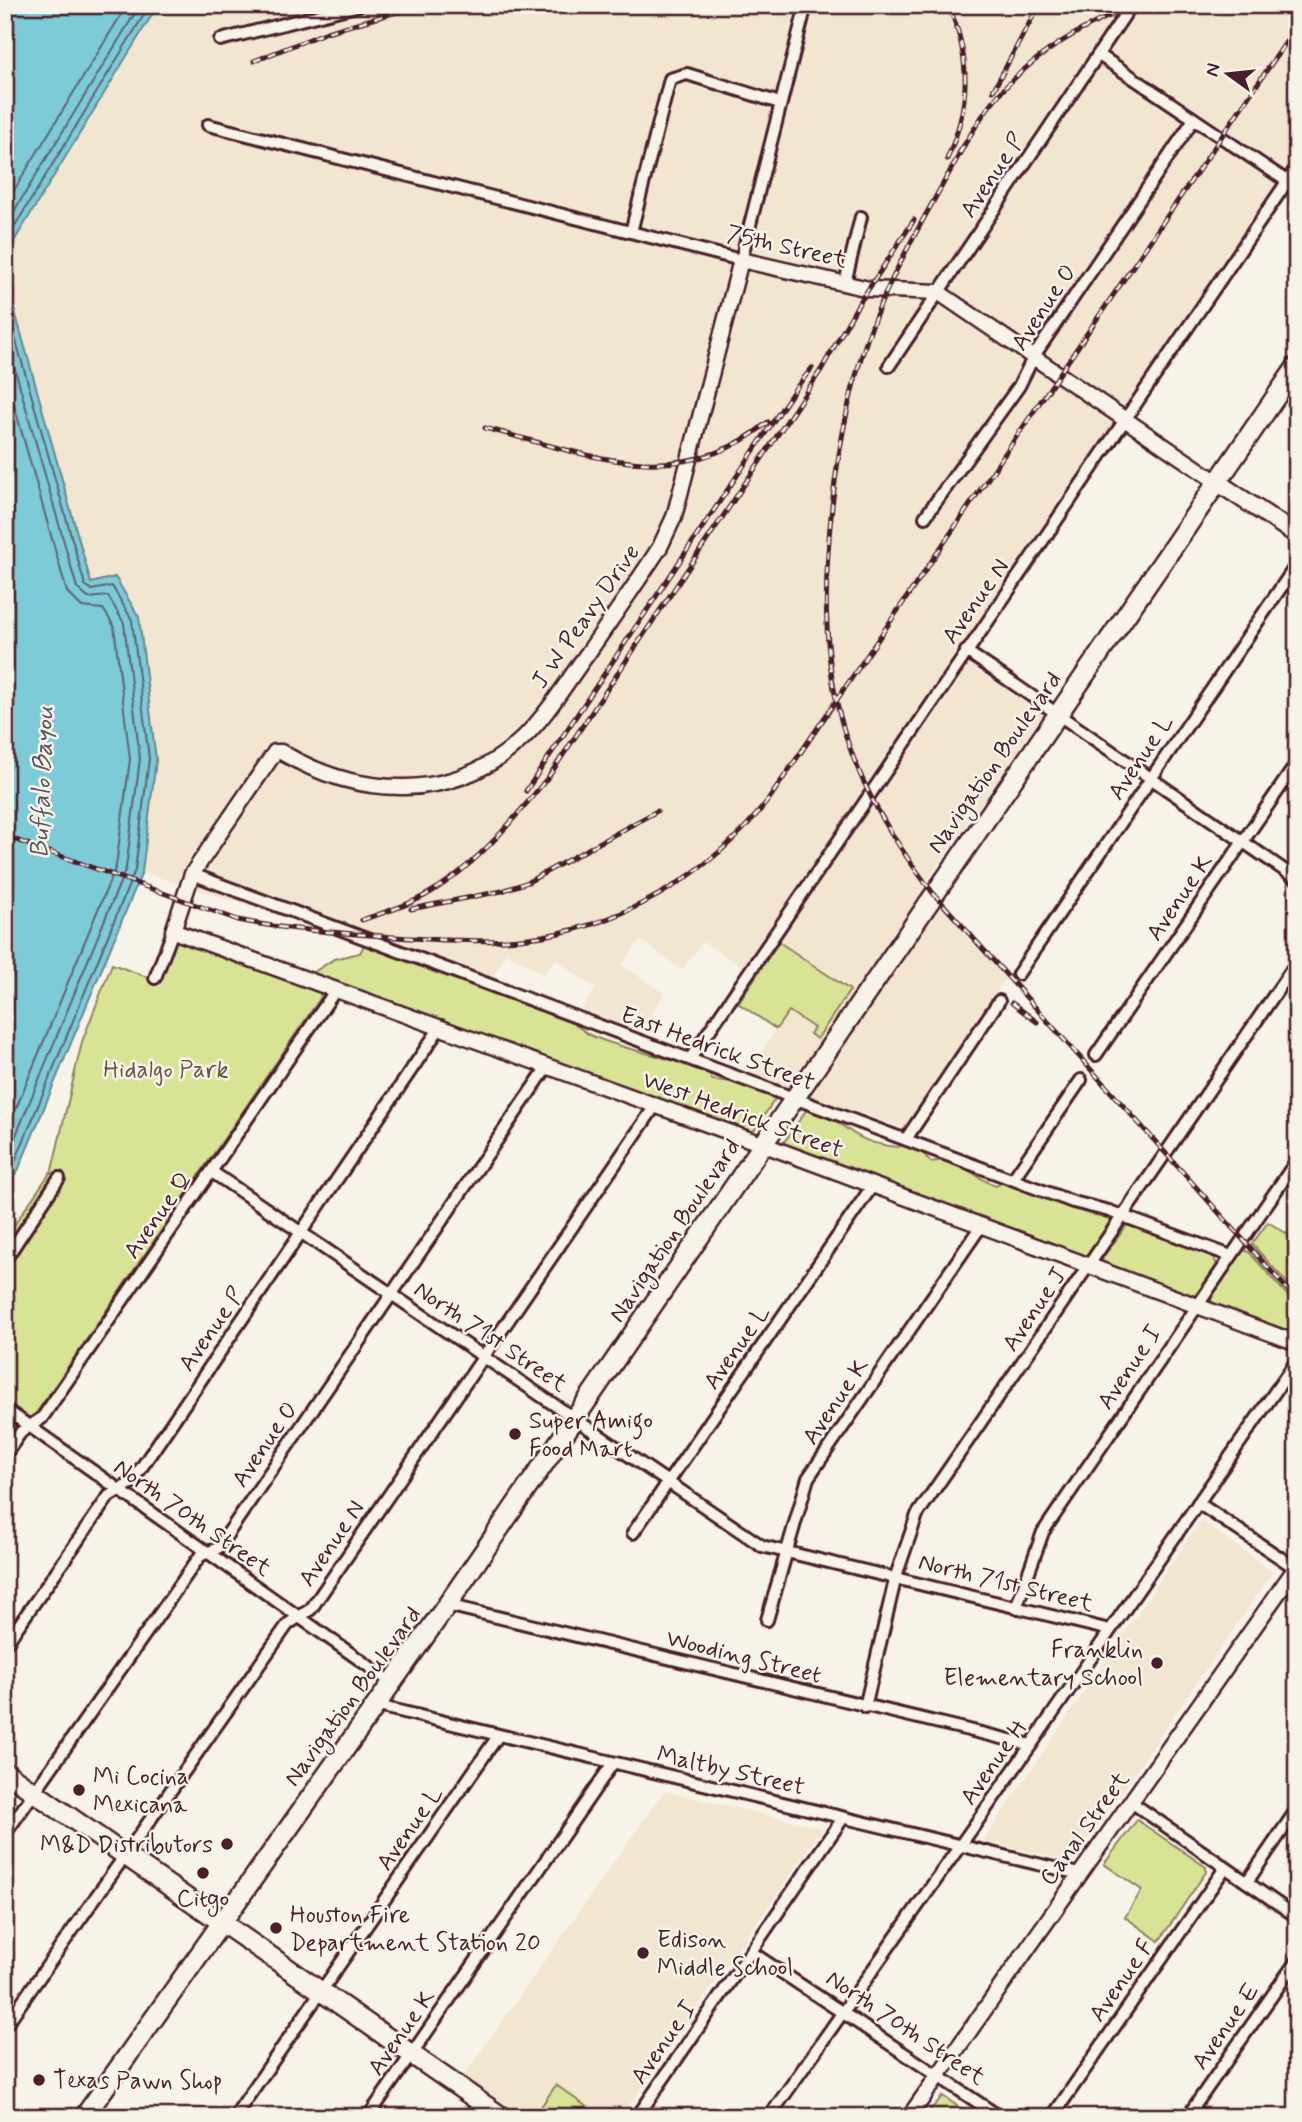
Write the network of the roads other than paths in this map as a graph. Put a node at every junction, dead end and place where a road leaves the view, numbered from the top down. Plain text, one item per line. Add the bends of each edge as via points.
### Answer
1 (360, 5) edge
2 (806, 5) edge
3 (1130, 7) dead end
4 (220, 40) dead end
5 (1099, 55) junction
6 (780, 103) junction
7 (1194, 119) junction
8 (208, 125) dead end
9 (1297, 167) edge
10 (1292, 184) edge
11 (861, 216) dead end
12 (631, 232) junction
13 (741, 260) junction
14 (845, 283) junction
15 (937, 292) junction
16 (1034, 356) junction
17 (889, 366) dead end
18 (1297, 366) edge
19 (1126, 422) junction
20 (1217, 482) junction
21 (925, 517) dead end
22 (1297, 535) edge
23 (1297, 564) edge
24 (966, 651) junction
25 (1055, 715) junction
26 (1297, 763) edge
27 (1150, 779) junction
28 (1243, 841) junction
29 (192, 874) junction
30 (1297, 879) edge
31 (173, 931) junction
32 (1297, 962) edge
33 (1018, 974) dead end
34 (155, 978) dead end
35 (335, 991) junction
36 (999, 1001) dead end
37 (442, 1026) junction
38 (1096, 1055) dead end
39 (690, 1059) junction
40 (547, 1067) junction
41 (1081, 1080) dead end
42 (793, 1097) junction
43 (655, 1106) junction
44 (906, 1139) junction
45 (762, 1144) junction
46 (1297, 1160) edge
47 (212, 1172) junction
48 (60, 1178) dead end
49 (1013, 1179) junction
50 (873, 1185) junction
51 (1123, 1216) junction
52 (981, 1226) junction
53 (302, 1234) junction
54 (1231, 1256) junction
55 (5, 1260) edge
56 (1088, 1266) junction
57 (392, 1295) junction
58 (1198, 1306) junction
59 (1297, 1343) edge
60 (484, 1357) junction
61 (1297, 1360) edge
62 (5, 1409) edge
63 (575, 1418) junction
64 (30, 1426) junction
65 (5, 1455) edge
66 (668, 1483) junction
67 (119, 1490) junction
68 (1198, 1503) junction
69 (634, 1533) dead end
70 (788, 1552) junction
71 (208, 1553) junction
72 (1296, 1568) edge
73 (896, 1576) junction
74 (447, 1605) junction
75 (1016, 1608) junction
76 (299, 1617) junction
77 (767, 1620) dead end
78 (1110, 1630) junction
79 (5, 1645) edge
80 (391, 1682) junction
81 (374, 1705) junction
82 (865, 1707) junction
83 (498, 1735) junction
84 (1031, 1745) junction
85 (613, 1763) junction
86 (5, 1772) edge
87 (35, 1792) junction
88 (1131, 1802) junction
89 (1297, 1809) edge
90 (843, 1818) junction
91 (5, 1834) edge
92 (960, 1846) junction
93 (126, 1854) junction
94 (1225, 1868) junction
95 (1079, 1874) junction
96 (1247, 1882) junction
97 (1297, 1917) edge
98 (223, 1921) junction
99 (751, 1952) junction
100 (1297, 1960) edge
101 (321, 1991) junction
102 (842, 2010) junction
103 (5, 2026) edge
104 (411, 2055) junction
105 (939, 2074) junction
106 (501, 2116) edge
107 (84, 2117) edge
108 (234, 2117) edge
109 (368, 2117) edge
110 (637, 2117) edge
111 (769, 2117) edge
112 (909, 2117) edge
113 (1000, 2117) edge
114 (1052, 2117) edge
115 (1187, 2117) edge

1 - 4 street
2 - 6 street, J W Peavy Drive
3 - 5 street, Avenue P
5 - 7 street
5 - 15 street, Avenue P
6 - 12 street via 687,74 673,77
6 - 13 street, J W Peavy Drive
7 - 10 street
7 - 16 street, Avenue O
8 - 12 street, 75th Street
9 - 10 street, Avenue N
10 - 19 street, Avenue N
11 - 14 street
12 - 13 street, 75th Street
13 - 14 street, 75th Street
13 - 29 street, J W Peavy Drive via 674,517 660,547 523,738 474,772 406,788 338,780 275,752
14 - 15 street, 75th Street via 869,289
15 - 16 street
15 - 17 street, Avenue P
16 - 19 street
16 - 21 street, Avenue O via 1019,386
18 - 20 main road, Navigation Boulevard
19 - 20 street
19 - 24 street, Avenue N
20 - 22 main road
20 - 25 main road, Navigation Boulevard
23 - 27 street, Avenue L
24 - 25 street
24 - 39 street, Avenue N
25 - 27 street
25 - 42 main road, Navigation Boulevard
26 - 28 street, Avenue K
27 - 28 street
27 - 33 street, Avenue L
28 - 30 street
28 - 38 street, Avenue K
29 - 31 street, J W Peavy Drive
29 - 39 street, East Hedrick Street
31 - 34 street, J W Peavy Drive
31 - 35 street, West Hedrick Street
32 - 51 street, Avenue J
35 - 37 street, West Hedrick Street
35 - 47 street, Avenue Q
36 - 44 street
37 - 40 street, West Hedrick Street
37 - 53 street, Avenue P
39 - 42 street, East Hedrick Street
40 - 43 street, West Hedrick Street
40 - 57 street, Avenue O
41 - 49 street
42 - 44 street, East Hedrick Street
42 - 45 main road, Navigation Boulevard
43 - 45 street, West Hedrick Street
43 - 60 street, Avenue N
44 - 49 street, East Hedrick Street
45 - 50 street, West Hedrick Street
45 - 63 main road, Navigation Boulevard
46 - 54 street, Avenue I
47 - 53 street, North 71st Street
47 - 64 street, Avenue Q via 43,1418
48 - 55 street
49 - 51 street, East Hedrick Street
50 - 52 street, West Hedrick Street
50 - 66 street, Avenue L
51 - 54 street, East Hedrick Street
51 - 56 street, Avenue J
52 - 56 street, West Hedrick Street
52 - 70 street, Avenue K via 808,1478
53 - 57 street, North 71st Street
53 - 67 street, Avenue P via 131,1483
54 - 58 street, Avenue I
56 - 58 street, West Hedrick Street
56 - 73 street, Avenue J via 917,1515
57 - 60 street, North 71st Street
57 - 71 street, Avenue O via 218,1548
58 - 59 street, West Hedrick Street
58 - 75 street, Avenue I via 1043,1532
60 - 63 street, North 71st Street
60 - 76 street, Avenue N via 311,1609
61 - 68 street, Avenue H
62 - 64 street, North 70th Street
63 - 66 street, North 71st Street
63 - 74 main road, Navigation Boulevard
64 - 65 street, Avenue Q
64 - 67 street, North 70th Street
66 - 69 street, Avenue L
66 - 70 street, North 71st Street via 762,1546
67 - 71 street, North 70th Street
67 - 79 street, Avenue P via 109,1496
68 - 72 street
68 - 78 street, Avenue H
70 - 73 street, North 71st Street
70 - 77 street, Avenue K
71 - 76 street, North 70th Street
71 - 87 street, Avenue O via 200,1556
72 - 88 street, Canal Street
73 - 75 street, North 71st Street
73 - 82 street, Avenue J
74 - 80 main road, Navigation Boulevard
74 - 82 street, Wooding Street
75 - 78 street, North 71st Street
76 - 80 street, North 70th Street
76 - 93 street, Avenue N via 288,1624
78 - 84 street, Avenue H
80 - 81 main road, Navigation Boulevard
81 - 83 street, Maltby Street
81 - 98 main road, Navigation Boulevard
82 - 84 street, Wooding Street
83 - 85 street, Maltby Street
83 - 101 street, Avenue L
84 - 92 street, Avenue H
85 - 90 street, Maltby Street
85 - 104 street, Avenue K
86 - 87 main road
87 - 91 street, Avenue O
87 - 93 main road
88 - 94 street
88 - 95 street, Canal Street
89 - 96 street
90 - 92 street, Maltby Street
90 - 99 street, Avenue I
92 - 95 street, Maltby Street
92 - 102 street, Avenue H
93 - 98 main road
93 - 103 street, Avenue N
94 - 96 street
94 - 114 street, Avenue F
95 - 105 street, Canal Street
96 - 97 street
98 - 101 main road
98 - 107 main road, Navigation Boulevard
99 - 102 street, North 70th Street
99 - 110 street, Avenue I
100 - 115 street, Avenue E
101 - 104 main road
101 - 108 street, Avenue L
102 - 105 street, North 70th Street
102 - 111 street, Avenue H
104 - 106 main road
104 - 109 street, Avenue K
105 - 112 street, Canal Street
105 - 113 street, North 70th Street

